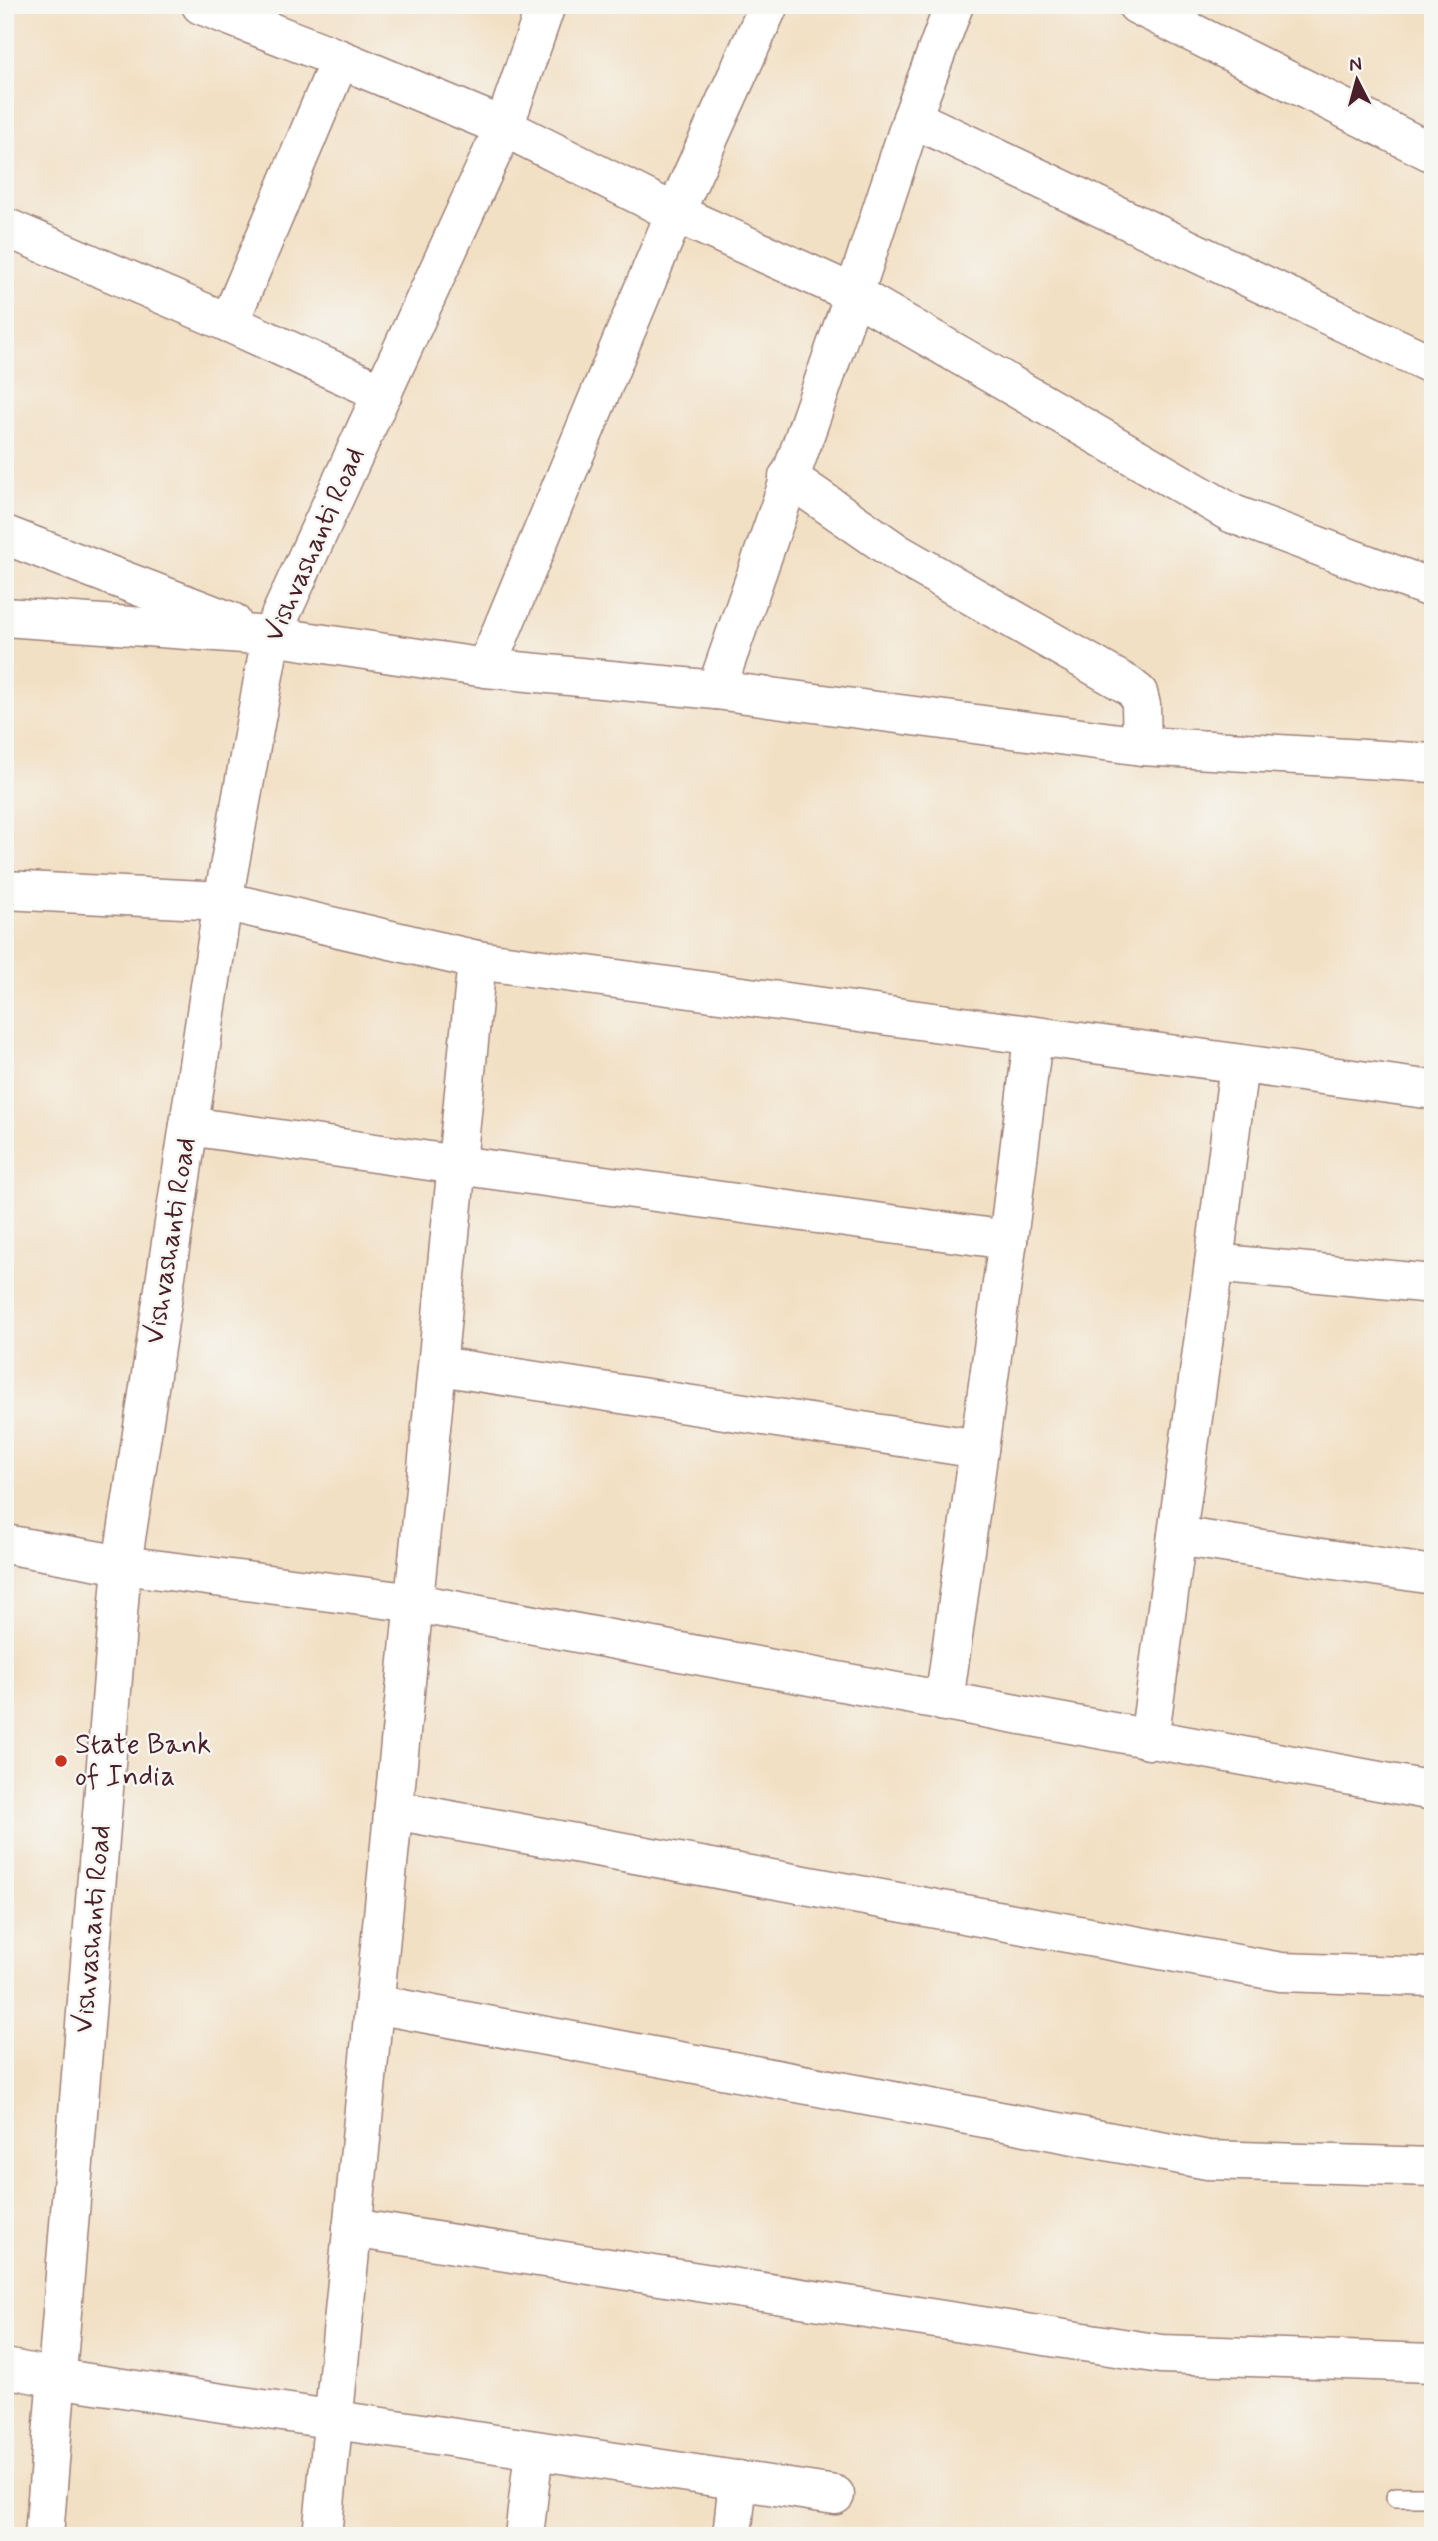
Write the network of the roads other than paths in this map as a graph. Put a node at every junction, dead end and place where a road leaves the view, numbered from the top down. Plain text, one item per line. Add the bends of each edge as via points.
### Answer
1 (547, 5) edge
2 (769, 5) edge
3 (954, 5) edge
4 (1137, 5) edge
5 (206, 6) edge
6 (340, 58) junction
7 (912, 118) junction
8 (504, 127) junction
9 (1433, 153) edge
10 (675, 213) junction
11 (5, 227) edge
12 (854, 293) junction
13 (229, 323) junction
14 (1433, 365) edge
15 (383, 393) junction
16 (788, 477) junction
17 (5, 535) edge
18 (1433, 589) edge
19 (5, 617) edge
20 (271, 636) junction
21 (486, 667) junction
22 (716, 691) junction
23 (1142, 746) junction
24 (1433, 763) edge
25 (5, 890) edge
26 (223, 901) junction
27 (477, 960) junction
28 (1033, 1038) junction
29 (1239, 1064) junction
30 (1433, 1090) edge
31 (189, 1126) junction
32 (457, 1165) junction
33 (1008, 1240) junction
34 (1214, 1263) junction
35 (1433, 1284) edge
36 (439, 1366) junction
37 (979, 1450) junction
38 (1177, 1536) junction
39 (5, 1544) edge
40 (122, 1565) junction
41 (1433, 1575) edge
42 (415, 1603) junction
43 (944, 1702) junction
44 (1149, 1740) junction
45 (1433, 1791) edge
46 (394, 1810) junction
47 (1433, 1977) edge
48 (374, 2004) junction
49 (1433, 2167) edge
50 (352, 2228) junction
51 (1433, 2362) edge
52 (5, 2368) edge
53 (56, 2378) junction
54 (332, 2420) junction
55 (534, 2450) junction
56 (738, 2480) junction
57 (835, 2495) dead end
58 (1396, 2497) dead end
59 (1433, 2497) edge
60 (44, 2536) edge
61 (322, 2536) edge
62 (524, 2536) edge
63 (732, 2536) edge

1 - 8 street, Vishvashanti Road
2 - 10 street
3 - 7 street
4 - 9 street
5 - 6 street
6 - 8 street
6 - 13 street
7 - 12 street
7 - 14 street
8 - 10 street
8 - 15 street, Vishvashanti Road
10 - 12 street
10 - 21 street
11 - 13 street
12 - 16 street
12 - 18 street via 1233,514
13 - 15 street
15 - 20 street, Vishvashanti Road
16 - 22 street
16 - 23 street via 899,554 1128,685 1138,693 1141,705
17 - 20 street
19 - 20 street
20 - 21 street
20 - 26 street, Vishvashanti Road
21 - 22 street
22 - 23 street
23 - 24 street
25 - 26 street
26 - 27 street
26 - 31 street, Vishvashanti Road
27 - 28 street
27 - 32 street
28 - 29 street
28 - 33 street
29 - 30 street
29 - 34 street
31 - 32 street
31 - 40 street, Vishvashanti Road
32 - 33 street
32 - 36 street
33 - 37 street
34 - 35 street
34 - 38 street
36 - 37 street
36 - 42 street
37 - 43 street
38 - 41 street
38 - 44 street
39 - 40 street
40 - 42 street
40 - 53 street, Vishvashanti Road
42 - 43 street
42 - 46 street
43 - 44 street
44 - 45 street
46 - 47 street via 1281,1972
46 - 48 street
48 - 49 street via 1208,2160
48 - 50 street
50 - 51 street via 1161,2354
50 - 54 street
52 - 53 street
53 - 54 street
53 - 60 street, Vishvashanti Road
54 - 55 street
54 - 61 street
55 - 56 street
55 - 62 street
56 - 57 street
56 - 63 street
58 - 59 lane

